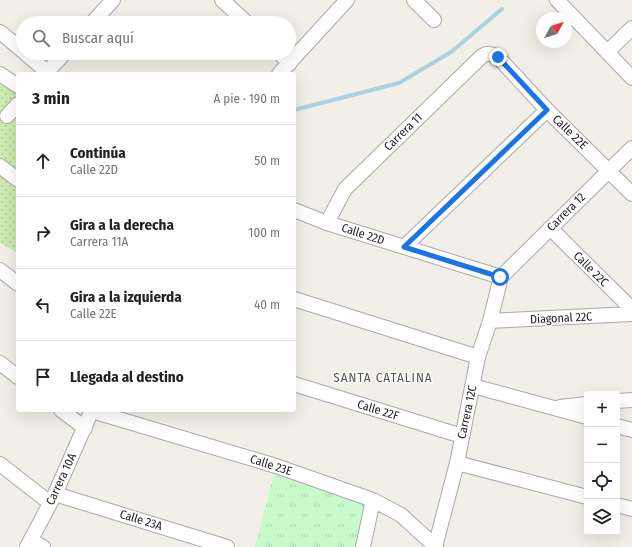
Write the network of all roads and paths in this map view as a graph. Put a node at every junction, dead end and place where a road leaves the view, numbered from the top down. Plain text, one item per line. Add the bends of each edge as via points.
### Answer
1 (113, 0) edge
2 (222, 0) edge
3 (347, 0) edge
4 (414, 0) edge
5 (557, 0) edge
6 (98, 16) edge
7 (239, 16) edge
8 (434, 20) dead end
9 (632, 28) edge
10 (0, 32) edge
11 (16, 45) edge
12 (296, 48) edge
13 (607, 52) junction
14 (492, 54) joint
15 (32, 60) edge
16 (58, 60) edge
17 (284, 60) edge
18 (45, 72) edge
19 (47, 72) edge
20 (280, 72) edge
21 (0, 74) edge
22 (632, 78) edge
23 (16, 85) edge
24 (16, 106) edge
25 (547, 110) junction
26 (7, 116) dead end
27 (632, 148) edge
28 (0, 166) edge
29 (609, 170) junction
30 (16, 178) edge
31 (632, 194) edge
32 (296, 211) edge
33 (327, 223) junction
34 (550, 228) junction
35 (404, 247) junction
36 (0, 270) edge
37 (500, 277) junction
38 (16, 282) edge
39 (296, 300) edge
40 (632, 310) edge
41 (632, 314) edge
42 (490, 321) junction
43 (478, 357) junction
44 (0, 363) edge
45 (16, 375) edge
46 (296, 385) edge
47 (473, 386) junction
48 (632, 400) edge
49 (620, 401) edge
50 (584, 404) edge
51 (552, 408) junction
52 (64, 412) edge
53 (91, 412) edge
54 (99, 412) edge
55 (584, 416) edge
56 (620, 427) edge
57 (85, 428) junction
58 (632, 430) edge
59 (462, 436) junction
60 (457, 463) junction
61 (0, 464) edge
62 (584, 496) edge
63 (53, 498) junction
64 (373, 500) junction
65 (620, 506) edge
66 (632, 509) edge
67 (34, 545) edge
68 (227, 547) edge
69 (363, 547) edge
70 (435, 547) edge

1 - 6 street
2 - 7 street
3 - 12 street
4 - 8 street
5 - 13 street
9 - 13 street
10 - 11 street
13 - 22 street
14 - 25 street, Calle 22E via 498,57
14 - 33 street, Carrera 11 via 482,56 345,189
15 - 18 street
16 - 19 street
17 - 20 street
21 - 23 street
24 - 26 street
25 - 29 street, Calle 22E
25 - 35 street
27 - 29 street, Carrera 12
28 - 30 street
29 - 31 street, Calle 22E
29 - 34 street, Carrera 12
32 - 33 street, Calle 22D
33 - 35 street, Calle 22D
34 - 37 street, Carrera 12
34 - 40 street, Calle 22C
35 - 37 street, Calle 22D
36 - 38 street
37 - 42 street, Carrera 12C
39 - 43 street
41 - 42 street, Diagonal 22C
42 - 43 street, Carrera 12C
43 - 47 street, Carrera 12C
44 - 45 street
46 - 59 street, Calle 22F
47 - 51 street
47 - 59 street, Carrera 12C
48 - 49 street
50 - 51 street
51 - 55 street
52 - 57 street
53 - 57 street, Carrera 10A
54 - 64 street, Calle 23E via 276,466
56 - 58 street
57 - 63 street, Carrera 10A
59 - 60 street, Carrera 12C
60 - 62 street
60 - 70 street, Carrera 12C
61 - 63 street
63 - 67 street, Carrera 10A
63 - 68 street, Calle 23A
64 - 69 street
64 - 70 street, Calle 23E via 401,515
65 - 66 street

